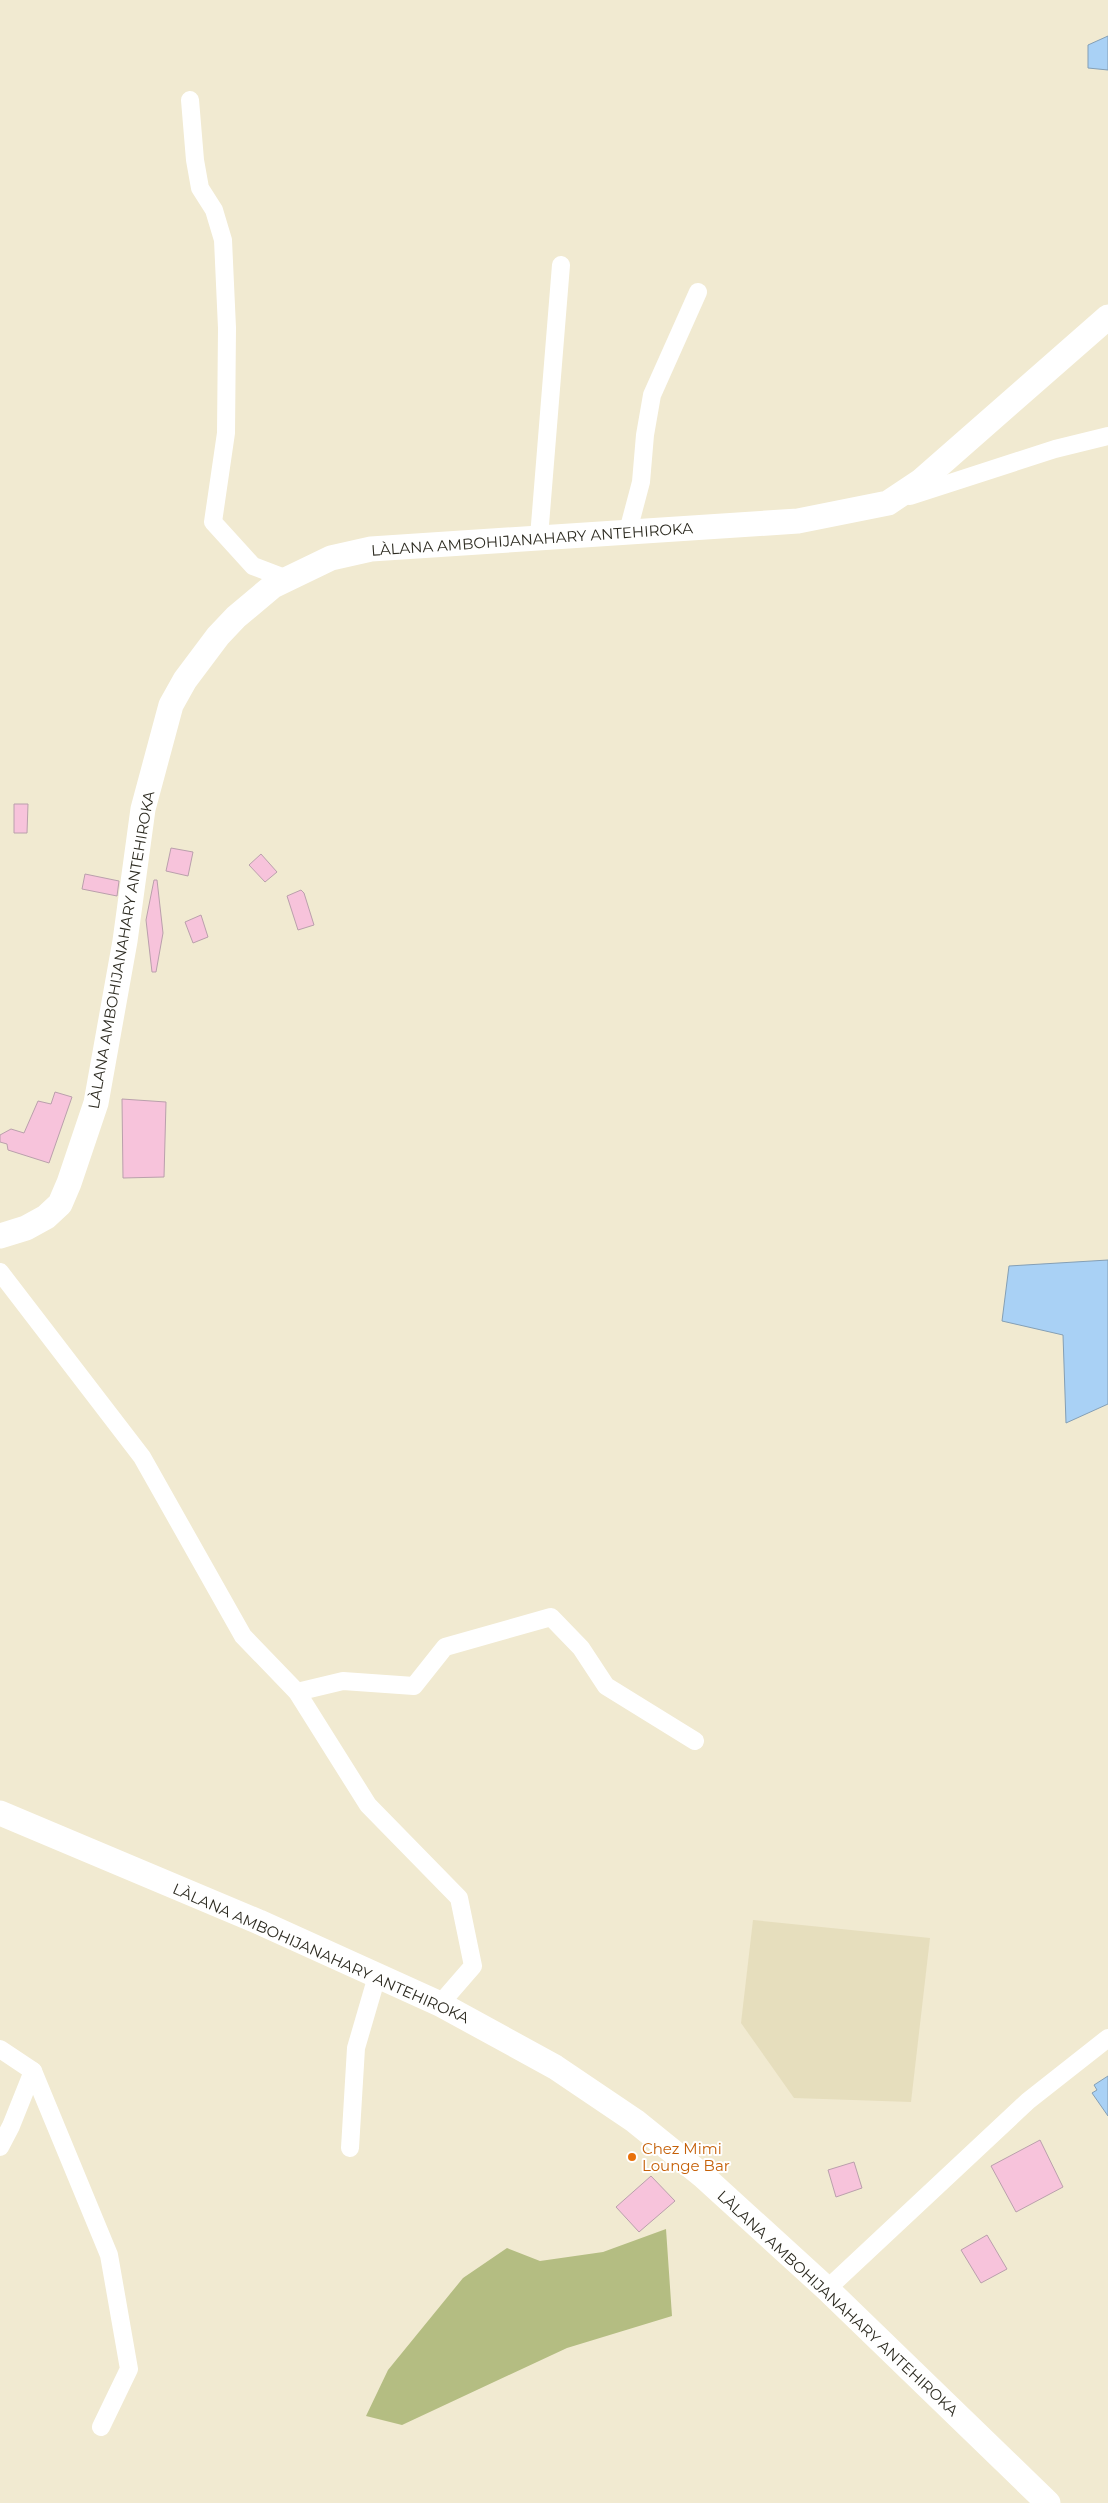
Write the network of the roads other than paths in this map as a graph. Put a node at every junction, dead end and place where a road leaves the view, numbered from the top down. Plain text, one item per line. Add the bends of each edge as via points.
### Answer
1 (190, 100) dead end
2 (561, 265) dead end
3 (698, 292) dead end
4 (1108, 317) edge
5 (1108, 436) edge
6 (888, 503) junction
7 (628, 531) junction
8 (539, 537) junction
9 (288, 579) junction
10 (0, 1236) edge
11 (0, 1272) edge
12 (297, 1692) junction
13 (695, 1741) dead end
14 (0, 1813) edge
15 (377, 1976) junction
16 (440, 2004) junction
17 (1108, 2038) edge
18 (0, 2049) edge
19 (33, 2071) junction
20 (0, 2147) edge
21 (350, 2148) dead end
22 (827, 2289) junction
23 (101, 2427) dead end
24 (1048, 2503) edge

1 - 9 street via 200,188 214,210 223,240 227,328 226,433 213,522 253,566
2 - 8 street
3 - 7 street via 652,395 641,482
4 - 6 street, LÀLANA AMBOHIJANAHARY ANTEHIROKA via 921,481
5 - 6 street via 1055,449
6 - 7 street, LÀLANA AMBOHIJANAHARY ANTEHIROKA via 798,520
7 - 8 street, LÀLANA AMBOHIJANAHARY ANTEHIROKA
8 - 9 street, LÀLANA AMBOHIJANAHARY ANTEHIROKA via 371,549 331,558
9 - 10 street, LÀLANA AMBOHIJANAHARY ANTEHIROKA via 273,586 218,636 184,680 171,706 143,809 125,941 96,1103 60,1204 26,1228
11 - 12 street via 142,1457 243,1636
12 - 13 street via 343,1681 414,1686 445,1647 551,1617 581,1648 606,1686
12 - 16 street via 368,1805 459,1898 473,1966
14 - 15 street, LÀLANA AMBOHIJANAHARY ANTEHIROKA via 259,1922
15 - 16 street, LÀLANA AMBOHIJANAHARY ANTEHIROKA
15 - 21 street via 356,2048
16 - 22 street, LÀLANA AMBOHIJANAHARY ANTEHIROKA via 555,2067 635,2121 702,2176
17 - 22 street via 1028,2101
18 - 19 street
19 - 20 street
19 - 23 street via 109,2255 117,2295 129,2369
22 - 24 street, LÀLANA AMBOHIJANAHARY ANTEHIROKA

